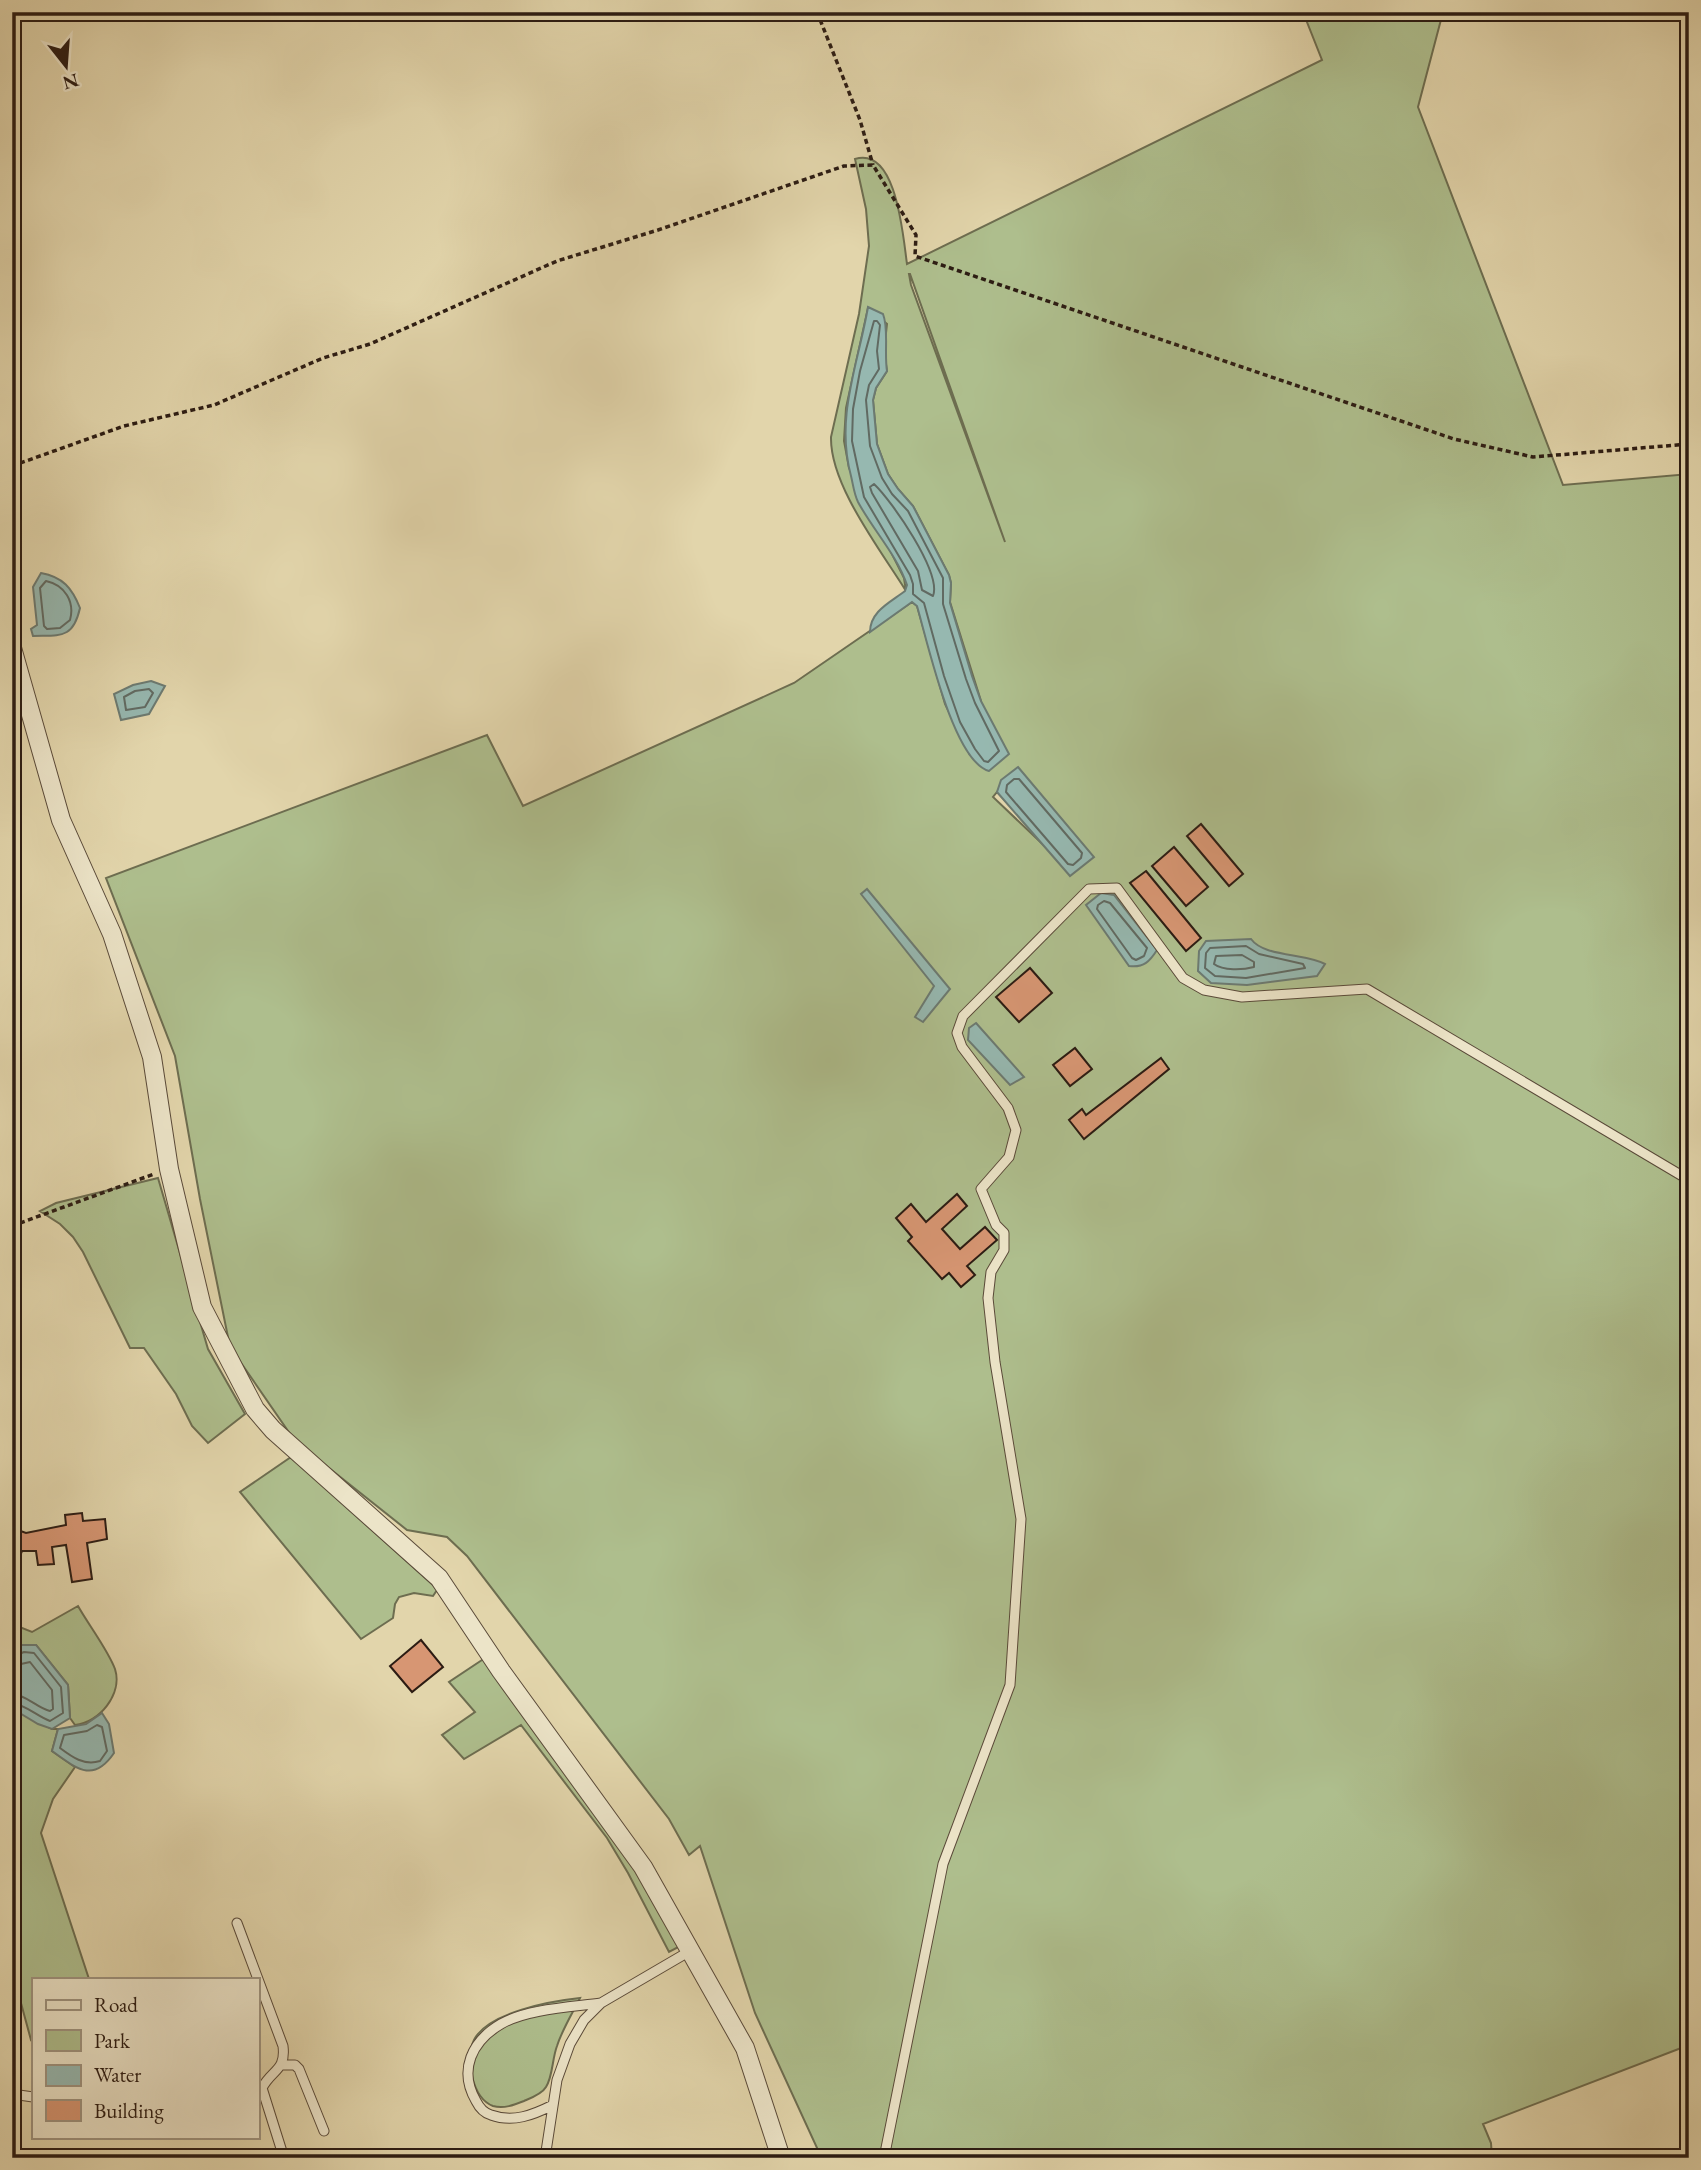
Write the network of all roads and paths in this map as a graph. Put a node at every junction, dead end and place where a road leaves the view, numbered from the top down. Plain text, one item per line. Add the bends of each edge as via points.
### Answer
1 (817, 12) edge
2 (873, 165) junction
3 (1689, 444) edge
4 (12, 466) edge
5 (12, 648) edge
6 (18, 693) edge
7 (169, 1169) junction
8 (1689, 1180) edge
9 (12, 1226) edge
10 (237, 1923) dead end
11 (690, 1951) junction
12 (254, 1978) edge
13 (601, 2003) junction
14 (262, 2005) edge
15 (282, 2064) junction
16 (12, 2094) edge
17 (260, 2094) edge
18 (32, 2097) edge
19 (553, 2105) junction
20 (324, 2130) dead end
21 (284, 2158) edge
22 (545, 2158) edge
23 (781, 2158) edge
24 (884, 2158) edge

1 - 2 path
2 - 3 path via 916,235 915,256 1454,439 1533,457
2 - 4 path via 844,166 557,261 370,344 323,358 214,405 124,426
5 - 6 street
6 - 7 street via 61,820 112,934 152,1057
7 - 9 path
7 - 11 street via 202,1307 255,1409 439,1578 643,1867
8 - 24 lane via 1367,989 1242,997 1204,990 1183,978 1117,888 1090,889 963,1016 957,1033 962,1047 1009,1108 1016,1129 1009,1157 981,1189 1004,1233 1004,1250 991,1272 988,1298 1021,1519 1010,1685 943,1864
10 - 12 lane
11 - 13 lane
11 - 23 street via 745,2048
13 - 19 lane via 570,2043
13 - 19 lane via 502,2023 478,2043 467,2064 469,2084 485,2112 523,2118
14 - 15 lane via 283,2046
15 - 17 lane via 265,2081
15 - 20 lane via 299,2069
16 - 18 lane
17 - 21 lane
19 - 22 lane

